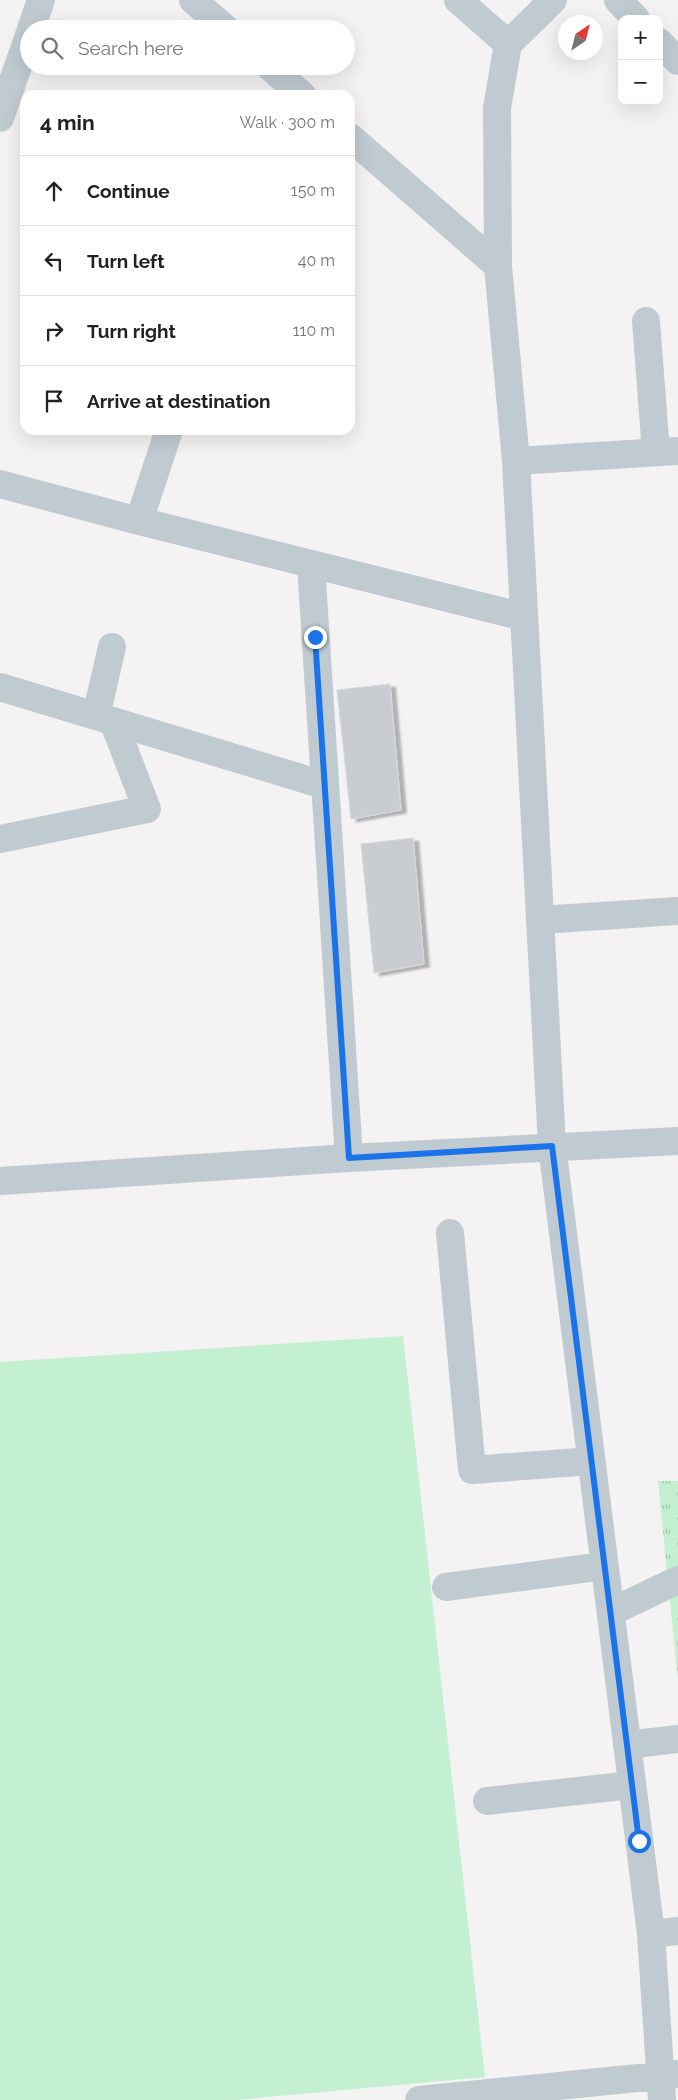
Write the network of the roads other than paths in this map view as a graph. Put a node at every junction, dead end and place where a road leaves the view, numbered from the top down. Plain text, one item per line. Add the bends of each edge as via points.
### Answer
1 (41, 0) edge
2 (193, 0) edge
3 (458, 0) edge
4 (553, 0) edge
5 (618, 0) edge
6 (632, 15) edge
7 (34, 20) edge
8 (216, 20) edge
9 (508, 44) junction
10 (663, 46) edge
11 (20, 61) edge
12 (678, 61) edge
13 (278, 75) edge
14 (292, 90) edge
15 (0, 118) edge
16 (355, 141) edge
17 (498, 266) junction
18 (646, 321) dead end
19 (167, 435) edge
20 (667, 452) edge
21 (516, 461) junction
22 (0, 484) edge
23 (139, 521) junction
24 (311, 564) junction
25 (524, 617) junction
26 (112, 648) dead end
27 (0, 687) edge
28 (105, 719) junction
29 (324, 785) junction
30 (0, 840) edge
31 (678, 911) edge
32 (540, 920) junction
33 (678, 1141) edge
34 (552, 1146) junction
35 (349, 1158) junction
36 (0, 1180) edge
37 (450, 1233) dead end
38 (591, 1461) junction
39 (604, 1566) junction
40 (678, 1580) edge
41 (446, 1587) dead end
42 (610, 1612) junction
43 (678, 1739) edge
44 (627, 1746) junction
45 (632, 1785) junction
46 (487, 1801) dead end
47 (678, 1931) edge
48 (651, 1934) junction
49 (667, 2083) edge
50 (419, 2100) edge

1 - 7 street
2 - 8 street
3 - 9 street
4 - 9 street
5 - 6 street
9 - 17 street via 498,108
10 - 12 street
11 - 15 street
13 - 14 street
16 - 17 street
17 - 21 street
18 - 20 street
19 - 23 street
20 - 21 street
21 - 25 street
22 - 23 street
23 - 24 street
24 - 25 street
24 - 29 street
25 - 32 street
26 - 28 street
27 - 28 street
28 - 29 street
28 - 30 street via 147,809
29 - 35 street
31 - 32 street
32 - 34 street
33 - 34 street
34 - 35 street
34 - 38 street
35 - 36 street
37 - 38 street via 472,1470
38 - 39 street
39 - 41 street
39 - 42 street
40 - 42 street
42 - 44 street
43 - 44 street
44 - 45 street
45 - 46 street
45 - 48 street
47 - 48 street
48 - 49 street
49 - 50 street

